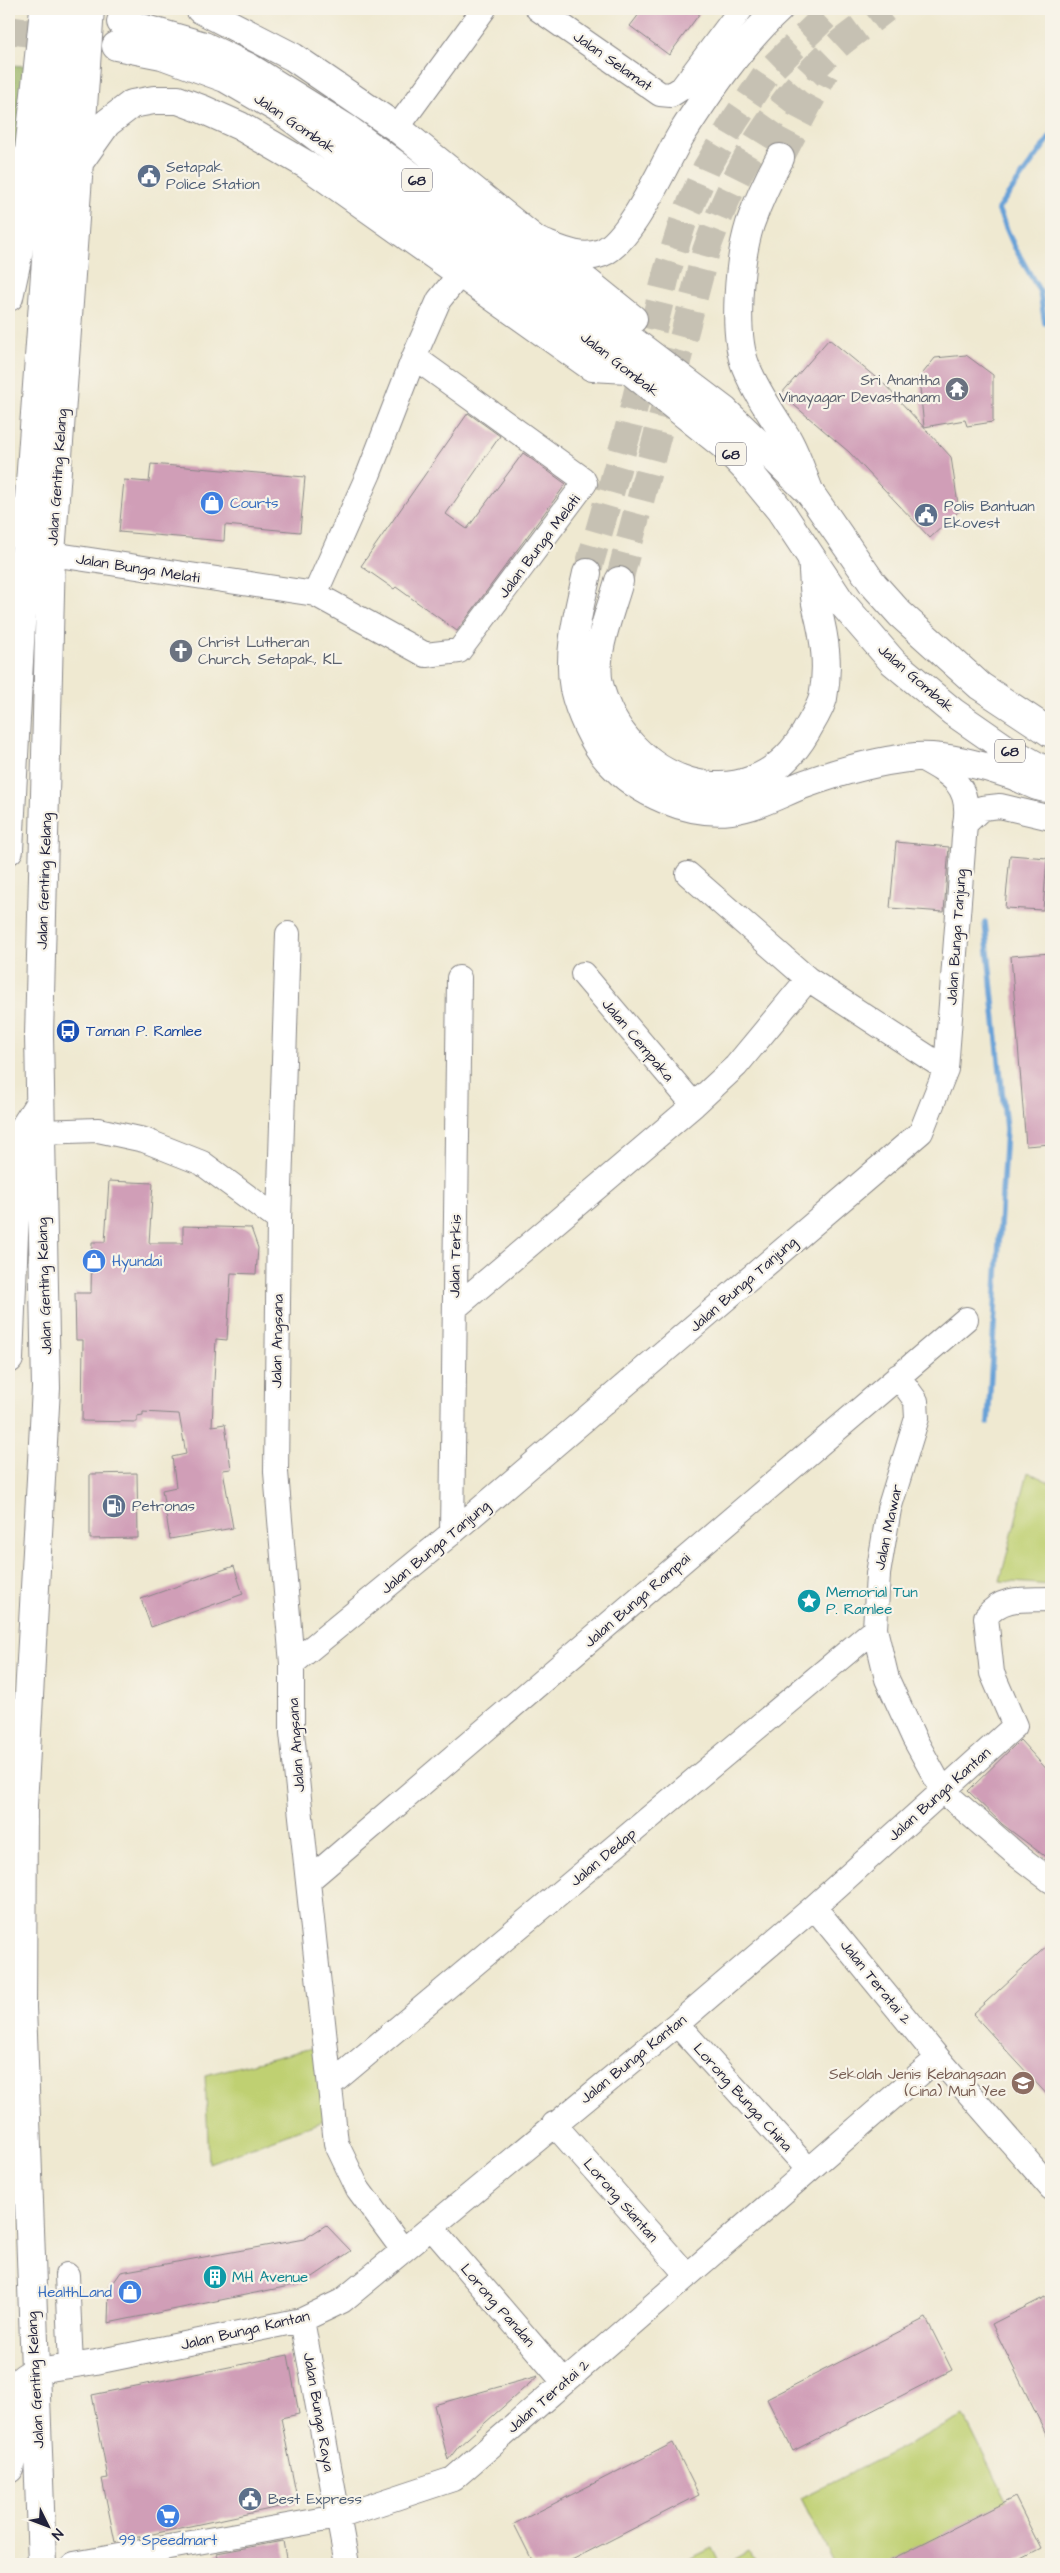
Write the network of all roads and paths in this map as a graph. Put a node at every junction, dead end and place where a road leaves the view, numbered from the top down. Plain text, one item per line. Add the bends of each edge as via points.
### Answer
1 (44, 9) edge
2 (64, 9) edge
3 (90, 9) edge
4 (200, 9) edge
5 (484, 9) edge
6 (538, 9) edge
7 (741, 9) edge
8 (779, 9) edge
9 (397, 128) junction
10 (780, 158) tunnel mouth
11 (78, 164) junction
12 (539, 242) junction
13 (460, 274) junction
14 (9, 297) edge
15 (414, 357) junction
16 (628, 369) junction
17 (688, 384) junction
18 (810, 493) junction
19 (9, 538) edge
20 (51, 554) junction
21 (812, 559) junction
22 (24, 567) junction
23 (587, 573) tunnel mouth
24 (619, 581) tunnel mouth
25 (315, 594) junction
26 (1051, 733) edge
27 (918, 757) junction
28 (1051, 774) edge
29 (1051, 788) edge
30 (1051, 818) edge
31 (965, 824) junction
32 (9, 850) edge
33 (688, 874) dead end
34 (288, 934) dead end
35 (583, 974) dead end
36 (459, 978) dead end
37 (808, 979) junction
38 (946, 1069) junction
39 (39, 1104) junction
40 (694, 1105) junction
41 (40, 1132) junction
42 (279, 1220) junction
43 (455, 1308) junction
44 (966, 1319) dead end
45 (9, 1359) edge
46 (898, 1376) junction
47 (452, 1533) junction
48 (1051, 1600) edge
49 (875, 1629) junction
50 (292, 1664) junction
51 (943, 1791) junction
52 (308, 1881) junction
53 (1051, 1881) edge
54 (814, 1907) junction
55 (677, 2024) junction
56 (938, 2058) junction
57 (330, 2085) junction
58 (554, 2124) junction
59 (809, 2170) junction
60 (1051, 2188) edge
61 (432, 2227) junction
62 (403, 2250) junction
63 (67, 2275) dead end
64 (687, 2275) junction
65 (302, 2320) junction
66 (71, 2366) junction
67 (37, 2371) junction
68 (564, 2382) junction
69 (9, 2469) edge
70 (338, 2518) junction
71 (193, 2554) edge
72 (42, 2564) edge
73 (74, 2564) edge
74 (347, 2564) edge

1 - 14 main road via 18,255
2 - 22 main road, Jalan Genting Kelang
3 - 11 main road, Jalan Genting Kelang
4 - 9 main road via 293,58
5 - 9 street
6 - 7 street, Jalan Selamat via 660,94 671,95 682,88
8 - 12 main road via 728,68 682,135 626,232 603,253 588,257 569,254
9 - 12 main road
10 - 18 main road via 763,190 750,227 738,307 740,336 749,373 762,402 789,442
11 - 13 main road via 106,123 117,113 132,104 178,100 240,126 307,165
11 - 20 main road, Jalan Genting Kelang
12 - 17 main road via 659,340
13 - 15 street via 439,300
13 - 16 main road via 592,367
15 - 25 street via 369,473
15 - 25 street, Jalan Bunga Melati via 586,483 458,651 426,656
16 - 17 main road, Jalan Gombak / 68 via 282,111 225,78 162,55 119,34 204,46 250,68 346,128
16 - 21 main road, Jalan Gombak / 68 via 723,445 780,510
17 - 18 main road, Jalan Gombak / 68 via 725,411
18 - 26 main road, Jalan Gombak / 68 via 873,584 907,620 980,686
19 - 22 main road via 11,548
20 - 25 street, Jalan Bunga Melati
20 - 39 main road, Jalan Genting Kelang
21 - 24 main road via 817,607 826,642 822,700 791,753 767,772 737,783 704,785 685,782 666,773 628,743 616,724 599,683 598,658
21 - 28 main road, Jalan Gombak / 68 via 841,602 893,662 953,712 1005,748
22 - 32 main road, Jalan Genting Kelang
23 - 27 main road via 572,654 574,689 586,724 608,760 653,793 678,806 708,811 732,810 752,806 867,763
27 - 29 main road via 971,763
27 - 31 street, Jalan Bunga Tanjung via 959,784 966,794 968,807
30 - 31 street via 1000,806 982,808
31 - 38 street, Jalan Bunga Tanjung
33 - 37 street
34 - 42 street, Jalan Angsana
35 - 40 street, Jalan Cempaka
36 - 43 street, Jalan Terkis
37 - 38 street
37 - 40 street via 736,1066
38 - 47 street, Jalan Bunga Tanjung via 921,1132
39 - 41 main road, Jalan Genting Kelang
39 - 45 main road via 18,1137
40 - 43 street
41 - 42 street via 98,1130 144,1140 202,1163
41 - 67 main road, Jalan Genting Kelang via 46,1388 23,1805 22,1987 30,2275
42 - 50 street, Jalan Angsana via 276,1472
43 - 47 street, Jalan Terkis
44 - 46 street, Jalan Bunga Rampai
46 - 49 street, Jalan Mawar via 916,1401 917,1418 889,1509 878,1574
46 - 52 street, Jalan Bunga Rampai
47 - 50 street, Jalan Bunga Tanjung
48 - 51 street, Jalan Bunga Kantan via 1005,1601 994,1606 986,1617 992,1673 1015,1726
49 - 51 street, Jalan Mawar via 888,1679 914,1738
49 - 57 street, Jalan Dedap
50 - 52 street, Jalan Angsana via 292,1733
51 - 53 street
51 - 54 street, Jalan Bunga Kantan
52 - 57 street, Jalan Angsana
54 - 55 street, Jalan Bunga Kantan
54 - 56 street, Jalan Teratai 2
55 - 58 street, Jalan Bunga Kantan
55 - 59 street, Lorong Bunga China
56 - 59 street, Jalan Teratai 2
56 - 60 street, Jalan Teratai 2
57 - 62 street, Jalan Angsana via 336,2143 358,2189
58 - 61 street, Jalan Bunga Kantan
58 - 64 street, Lorong Siantan
59 - 64 street, Jalan Teratai 2
61 - 62 street, Jalan Bunga Kantan
61 - 68 street, Lorong Pandan
62 - 65 street, Jalan Bunga Kantan via 342,2301
63 - 66 street
64 - 68 street, Jalan Teratai 2
65 - 66 street, Jalan Bunga Kantan
65 - 70 street, Jalan Bunga Raya
66 - 67 street, Jalan Bunga Kantan
67 - 69 main road via 23,2379 16,2390 13,2455
67 - 72 main road, Jalan Genting Kelang
68 - 70 street, Jalan Teratai 2 via 452,2479
70 - 71 street, Jalan Teratai 2
70 - 74 street, Jalan Bunga Raya
71 - 73 street, Jalan Teratai 2

